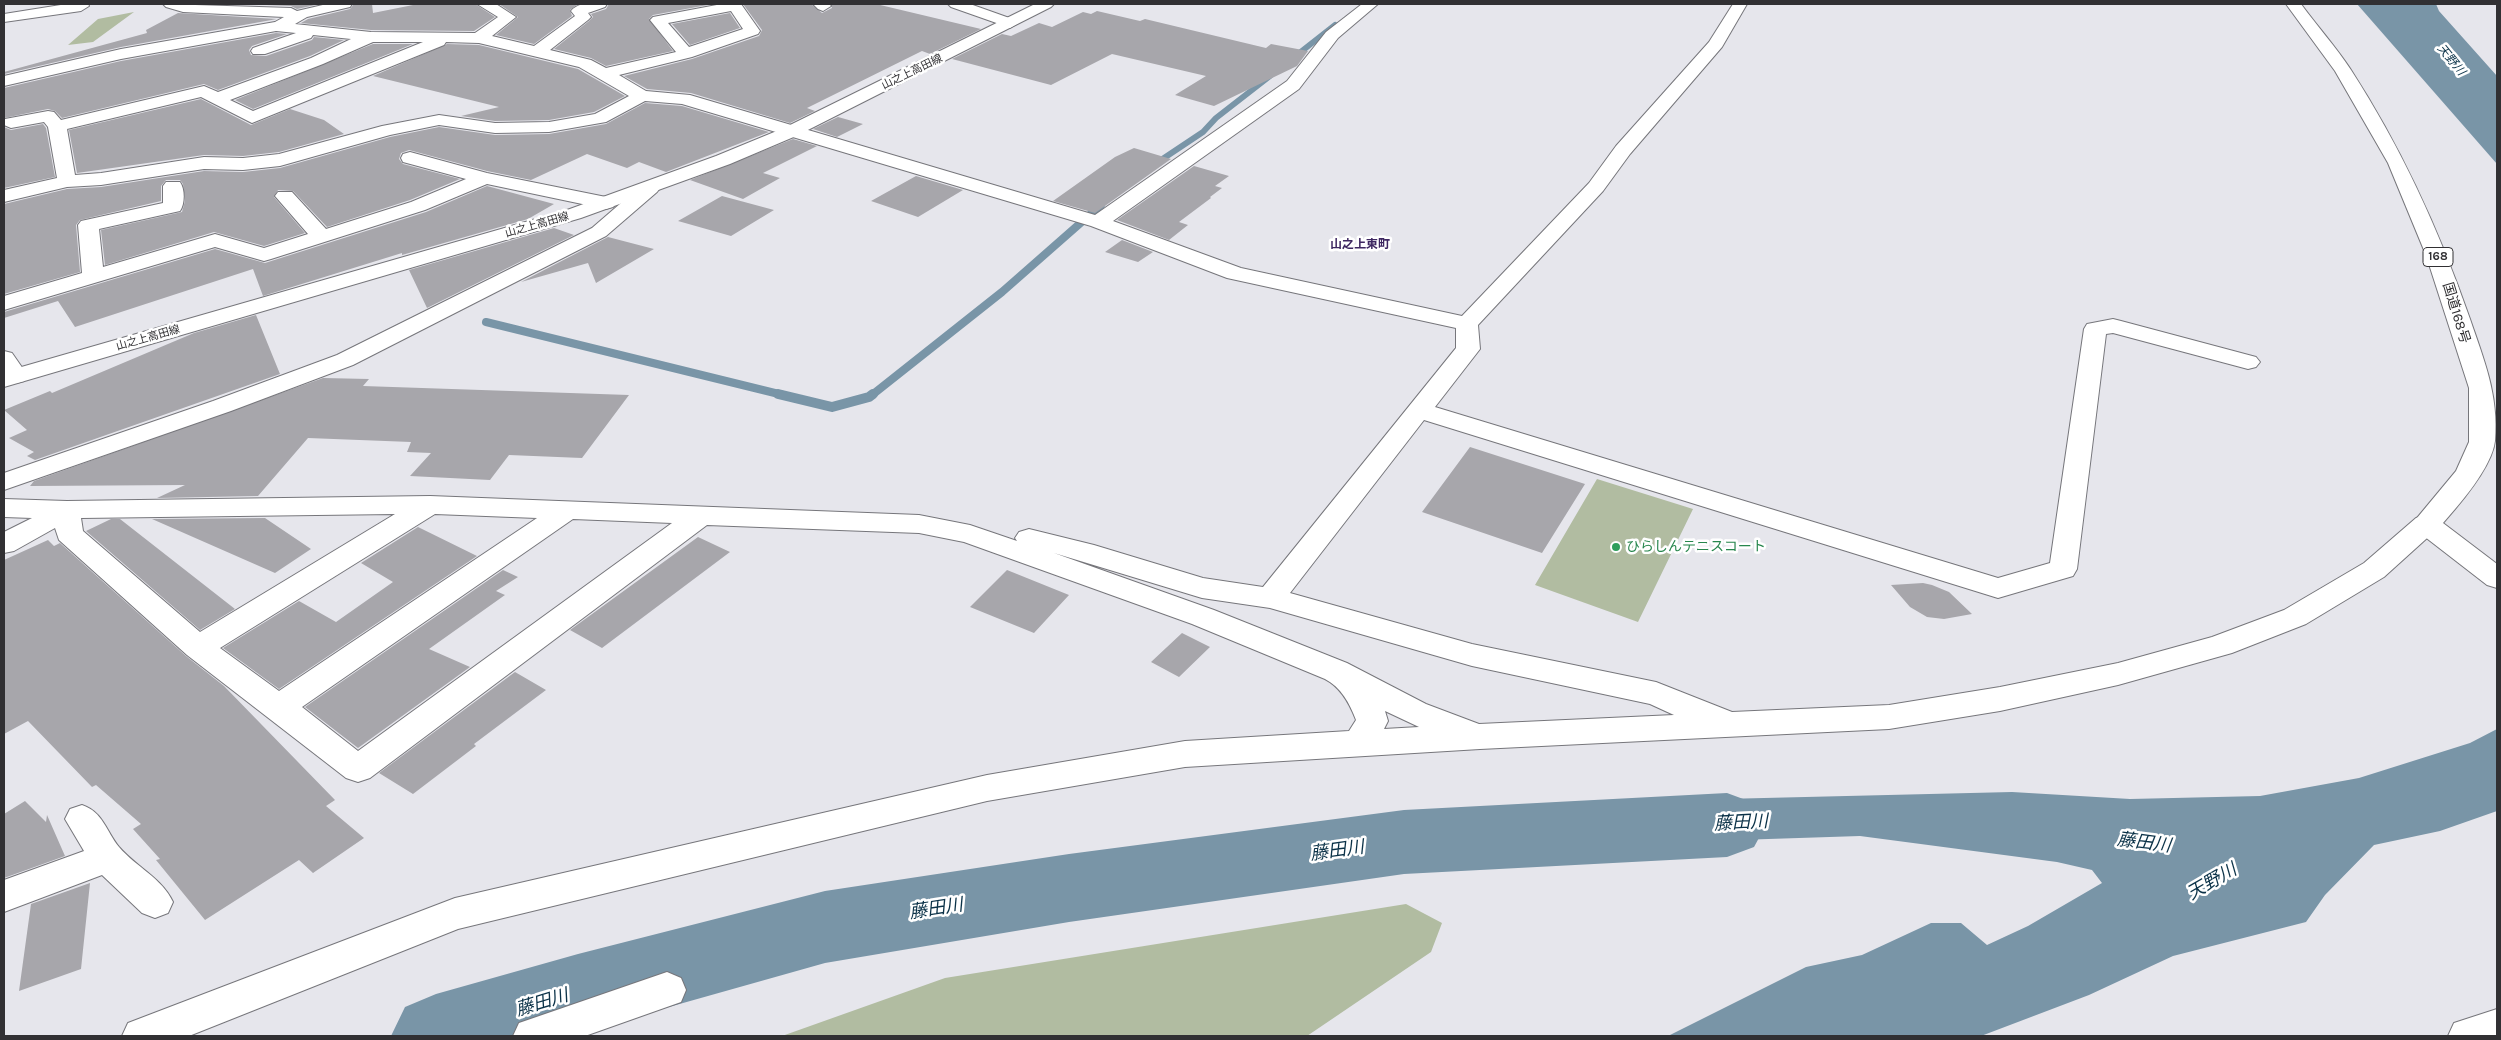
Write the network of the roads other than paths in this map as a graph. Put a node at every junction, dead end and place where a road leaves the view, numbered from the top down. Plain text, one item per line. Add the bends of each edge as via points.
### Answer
1 (82, 4) edge
2 (171, 4) edge
3 (345, 4) edge
4 (485, 4) edge
5 (600, 4) edge
6 (956, 4) edge
7 (1046, 4) edge
8 (1371, 4) edge
9 (1740, 4) edge
10 (2293, 4) edge
11 (302, 14) junction
12 (8, 17) edge
13 (1010, 23) junction
14 (276, 26) junction
15 (315, 31) junction
16 (371, 37) junction
17 (448, 38) junction
18 (480, 38) junction
19 (178, 44) junction
20 (259, 51) dead end
21 (537, 52) junction
22 (686, 54) junction
23 (317, 61) junction
24 (169, 62) dead end
25 (366, 71) junction
26 (604, 74) junction
27 (4, 81) edge
28 (642, 96) junction
29 (216, 99) junction
30 (11, 123) dead end
31 (56, 126) junction
32 (790, 132) junction
33 (410, 158) dead end
34 (485, 178) junction
35 (67, 181) junction
36 (174, 186) dead end
37 (650, 188) junction
38 (4, 196) edge
39 (286, 196) dead end
40 (606, 203) junction
41 (1098, 222) junction
42 (321, 236) junction
43 (93, 277) junction
44 (4, 303) edge
45 (1467, 324) junction
46 (2248, 362) dead end
47 (8, 371) edge
48 (1420, 411) junction
49 (4, 482) edge
50 (430, 505) junction
51 (4, 508) edge
52 (67, 510) junction
53 (568, 510) junction
54 (700, 516) junction
55 (2426, 524) junction
56 (970, 534) junction
57 (4, 544) edge
58 (2497, 578) edge
59 (1270, 598) junction
60 (198, 647) junction
61 (1336, 671) junction
62 (279, 707) junction
63 (1733, 725) junction
64 (1480, 736) junction
65 (1359, 743) junction
66 (82, 819) dead end
67 (108, 858) junction
68 (4, 896) edge
69 (156, 902) dead end
70 (667, 990) dead end
71 (2497, 1027) edge
72 (142, 1036) edge
73 (533, 1036) edge
74 (2468, 1036) edge

1 - 12 main road
2 - 11 main road via 183,8
3 - 11 main road
4 - 18 main road via 508,17
5 - 21 main road via 579,11 583,17
6 - 13 main road
7 - 13 main road, 山之上高田線
8 - 41 main road via 1332,35 1294,85
9 - 45 main road via 1716,44 1623,150 1596,188
10 - 55 main road, 国道168号 / 168 via 2343,70 2397,163 2437,255 2481,388 2482,442 2469,472 2454,494
11 - 14 main road
13 - 32 main road, 山之上高田線
14 - 15 main road
14 - 19 main road
15 - 16 main road
15 - 20 main road
16 - 17 main road
16 - 23 main road
17 - 18 main road
17 - 25 main road
18 - 21 main road
19 - 24 main road
19 - 27 main road
21 - 26 main road via 585,63
22 - 22 main road via 719,42 752,32 735,6 658,20
22 - 26 main road
23 - 25 main road
23 - 29 main road
25 - 29 main road via 252,118
26 - 28 main road
28 - 32 main road via 684,99
28 - 35 main road via 600,118 549,127 495,128 439,120 388,130 280,160 204,163
29 - 31 main road via 204,91
30 - 31 main road via 48,116
31 - 35 main road
32 - 37 main road, 山之上高田線
32 - 41 main road
33 - 34 main road
34 - 40 main road
34 - 42 main road via 418,206
35 - 38 main road
36 - 43 main road via 173,207 88,225
37 - 40 main road, 山之上高田線
37 - 49 main road via 599,232 346,360
39 - 42 main road
40 - 47 main road, 山之上高田線
41 - 45 main road via 1235,273
42 - 43 main road via 264,255 215,240
43 - 44 main road
45 - 48 main road via 1468,348
46 - 48 main road via 2113,326 2095,329 2062,569 1998,588
48 - 59 main road
50 - 52 main road
50 - 53 main road
50 - 60 main road
51 - 52 main road
52 - 57 main road
52 - 60 main road via 69,534
53 - 54 main road
53 - 62 main road
54 - 56 main road via 919,524
54 - 62 main road via 358,769
55 - 58 main road
55 - 63 main road, 国道168号 via 2374,570 2295,617 2221,646 2118,674 2000,699 1889,717
56 - 59 main road via 990,528 1084,552 1202,588
56 - 61 main road via 1203,616
59 - 63 main road via 1472,655 1656,694
60 - 62 main road
61 - 64 main road via 1415,713
61 - 65 main road via 1364,697 1372,721
63 - 64 main road, 国道168号
64 - 65 main road, 国道168号
65 - 72 main road, 国道168号 via 1185,754 987,788 455,914
66 - 67 main road
67 - 68 main road
67 - 69 main road
70 - 73 main road
71 - 74 main road

